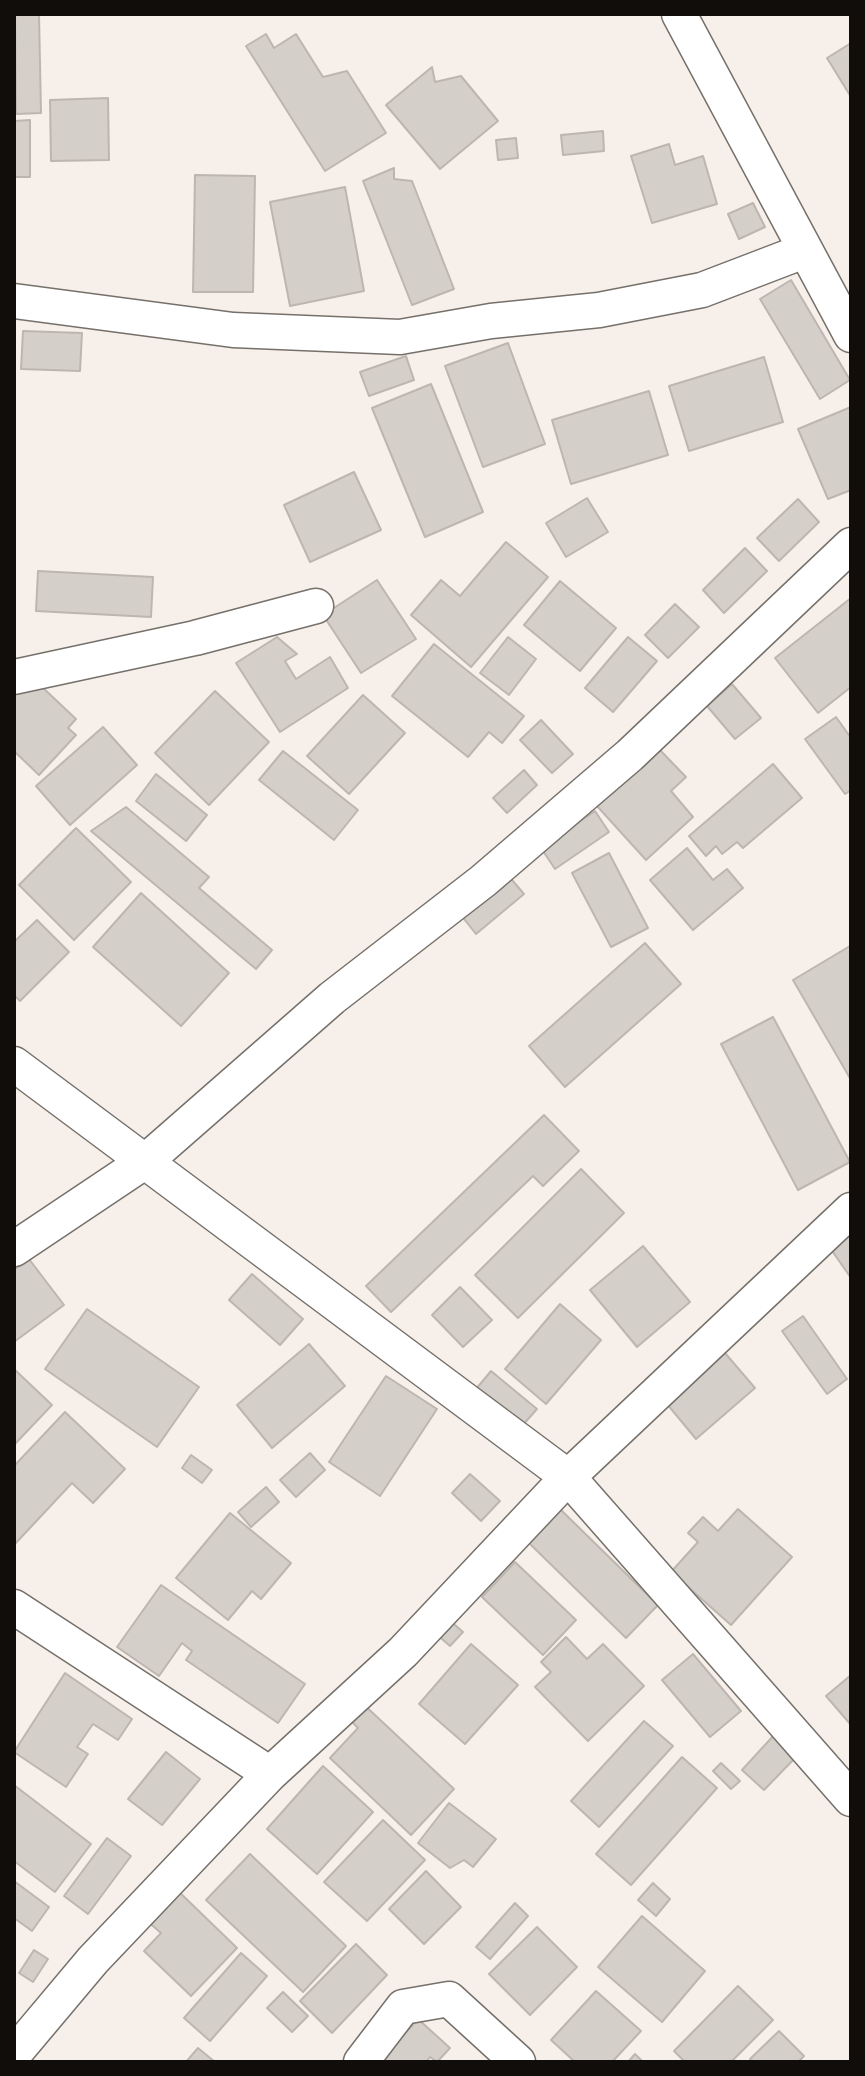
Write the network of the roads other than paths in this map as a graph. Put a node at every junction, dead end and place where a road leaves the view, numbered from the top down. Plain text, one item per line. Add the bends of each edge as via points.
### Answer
1 (679, 14) edge
2 (804, 251) junction
3 (14, 301) edge
4 (851, 335) edge
5 (851, 545) edge
6 (316, 606) dead end
7 (14, 677) edge
8 (14, 1064) edge
9 (147, 1160) junction
10 (851, 1210) edge
11 (14, 1249) edge
12 (568, 1477) junction
13 (14, 1607) edge
14 (270, 1774) junction
15 (851, 1799) edge
16 (14, 2054) edge
17 (361, 2062) edge
18 (518, 2062) edge

1 - 2 street
2 - 3 street via 702,290 400,337 233,330
2 - 4 street
5 - 9 street via 619,765 483,881 332,998
6 - 7 street
8 - 9 street
9 - 11 street
9 - 12 street
10 - 12 street
12 - 14 street via 403,1652
12 - 15 street
13 - 14 street
14 - 16 street via 104,1948
17 - 18 street via 403,2007 449,1999

